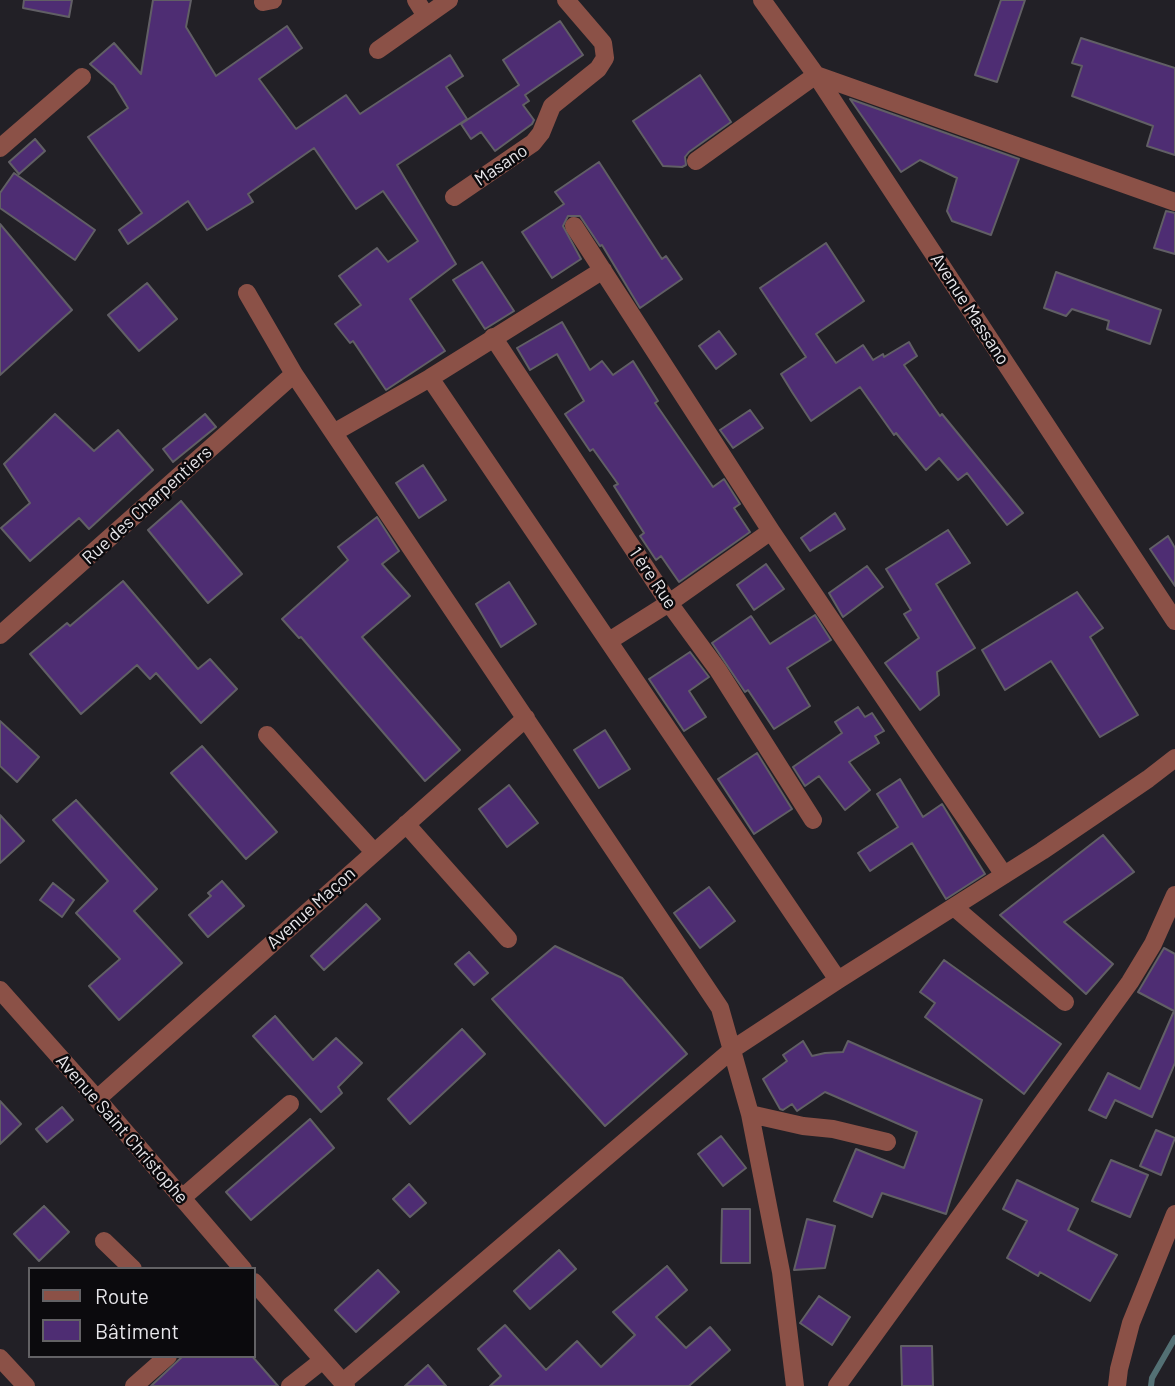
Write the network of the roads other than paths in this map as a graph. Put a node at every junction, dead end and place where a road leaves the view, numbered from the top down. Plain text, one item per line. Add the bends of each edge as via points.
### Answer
1 (416, 0) edge
2 (449, 0) edge
3 (566, 0) edge
4 (762, 0) edge
5 (426, 16) junction
6 (378, 50) dead end
7 (816, 75) junction
8 (82, 77) dead end
9 (0, 148) edge
10 (696, 161) dead end
11 (454, 197) dead end
12 (1175, 202) edge
13 (574, 226) dead end
14 (603, 270) junction
15 (247, 293) dead end
16 (493, 337) junction
17 (294, 374) junction
18 (430, 378) junction
19 (335, 432) junction
20 (771, 531) junction
21 (669, 603) junction
22 (1175, 621) edge
23 (0, 635) edge
24 (609, 641) junction
25 (526, 718) junction
26 (267, 735) dead end
27 (1175, 758) edge
28 (813, 820) dead end
29 (406, 824) junction
30 (374, 852) junction
31 (1004, 875) junction
32 (1175, 895) edge
33 (954, 907) junction
34 (508, 939) dead end
35 (838, 980) junction
36 (0, 990) edge
37 (1065, 1002) dead end
38 (733, 1049) junction
39 (97, 1098) junction
40 (290, 1104) dead end
41 (750, 1114) junction
42 (887, 1142) dead end
43 (182, 1198) junction
44 (1175, 1214) edge
45 (104, 1241) dead end
46 (131, 1267) edge
47 (241, 1267) edge
48 (256, 1284) edge
49 (0, 1357) edge
50 (166, 1358) edge
51 (323, 1360) junction
52 (345, 1384) edge
53 (26, 1386) edge
54 (134, 1386) edge
55 (290, 1386) edge
56 (795, 1386) edge
57 (837, 1386) edge
58 (1117, 1386) edge

1 - 5 street
2 - 5 street
3 - 11 street, Masano via 603,43 605,58 552,106 533,143
4 - 7 street, Avenue Massano
5 - 6 street
7 - 10 street
7 - 12 street
7 - 22 street, Avenue Massano
8 - 9 street
13 - 14 street
14 - 16 street
14 - 20 street
15 - 17 street
16 - 18 street
16 - 21 street, 1 ère Rue
17 - 19 street
17 - 23 street, Rue des Charpentiers
18 - 19 street
18 - 24 street
19 - 25 street
20 - 21 street
20 - 31 street
21 - 24 street
21 - 28 street, 1 ère Rue via 718,670
24 - 35 street
25 - 29 street, Avenue Maçon
25 - 38 street via 720,1008
26 - 30 street
27 - 31 street
29 - 30 street, Avenue Maçon
29 - 34 street
30 - 39 street, Avenue Maçon
31 - 33 street
32 - 57 street via 1130,982
33 - 35 street
33 - 37 street
35 - 38 street
36 - 39 street, Avenue Saint Christophe
38 - 41 street
38 - 52 street
39 - 43 street, Avenue Saint Christophe
40 - 43 street
41 - 42 street
41 - 56 street via 781,1272
43 - 47 street, Avenue Saint Christophe
44 - 58 street via 1131,1323
45 - 46 street
48 - 51 street
49 - 53 street
50 - 54 street
51 - 52 street
51 - 55 street

